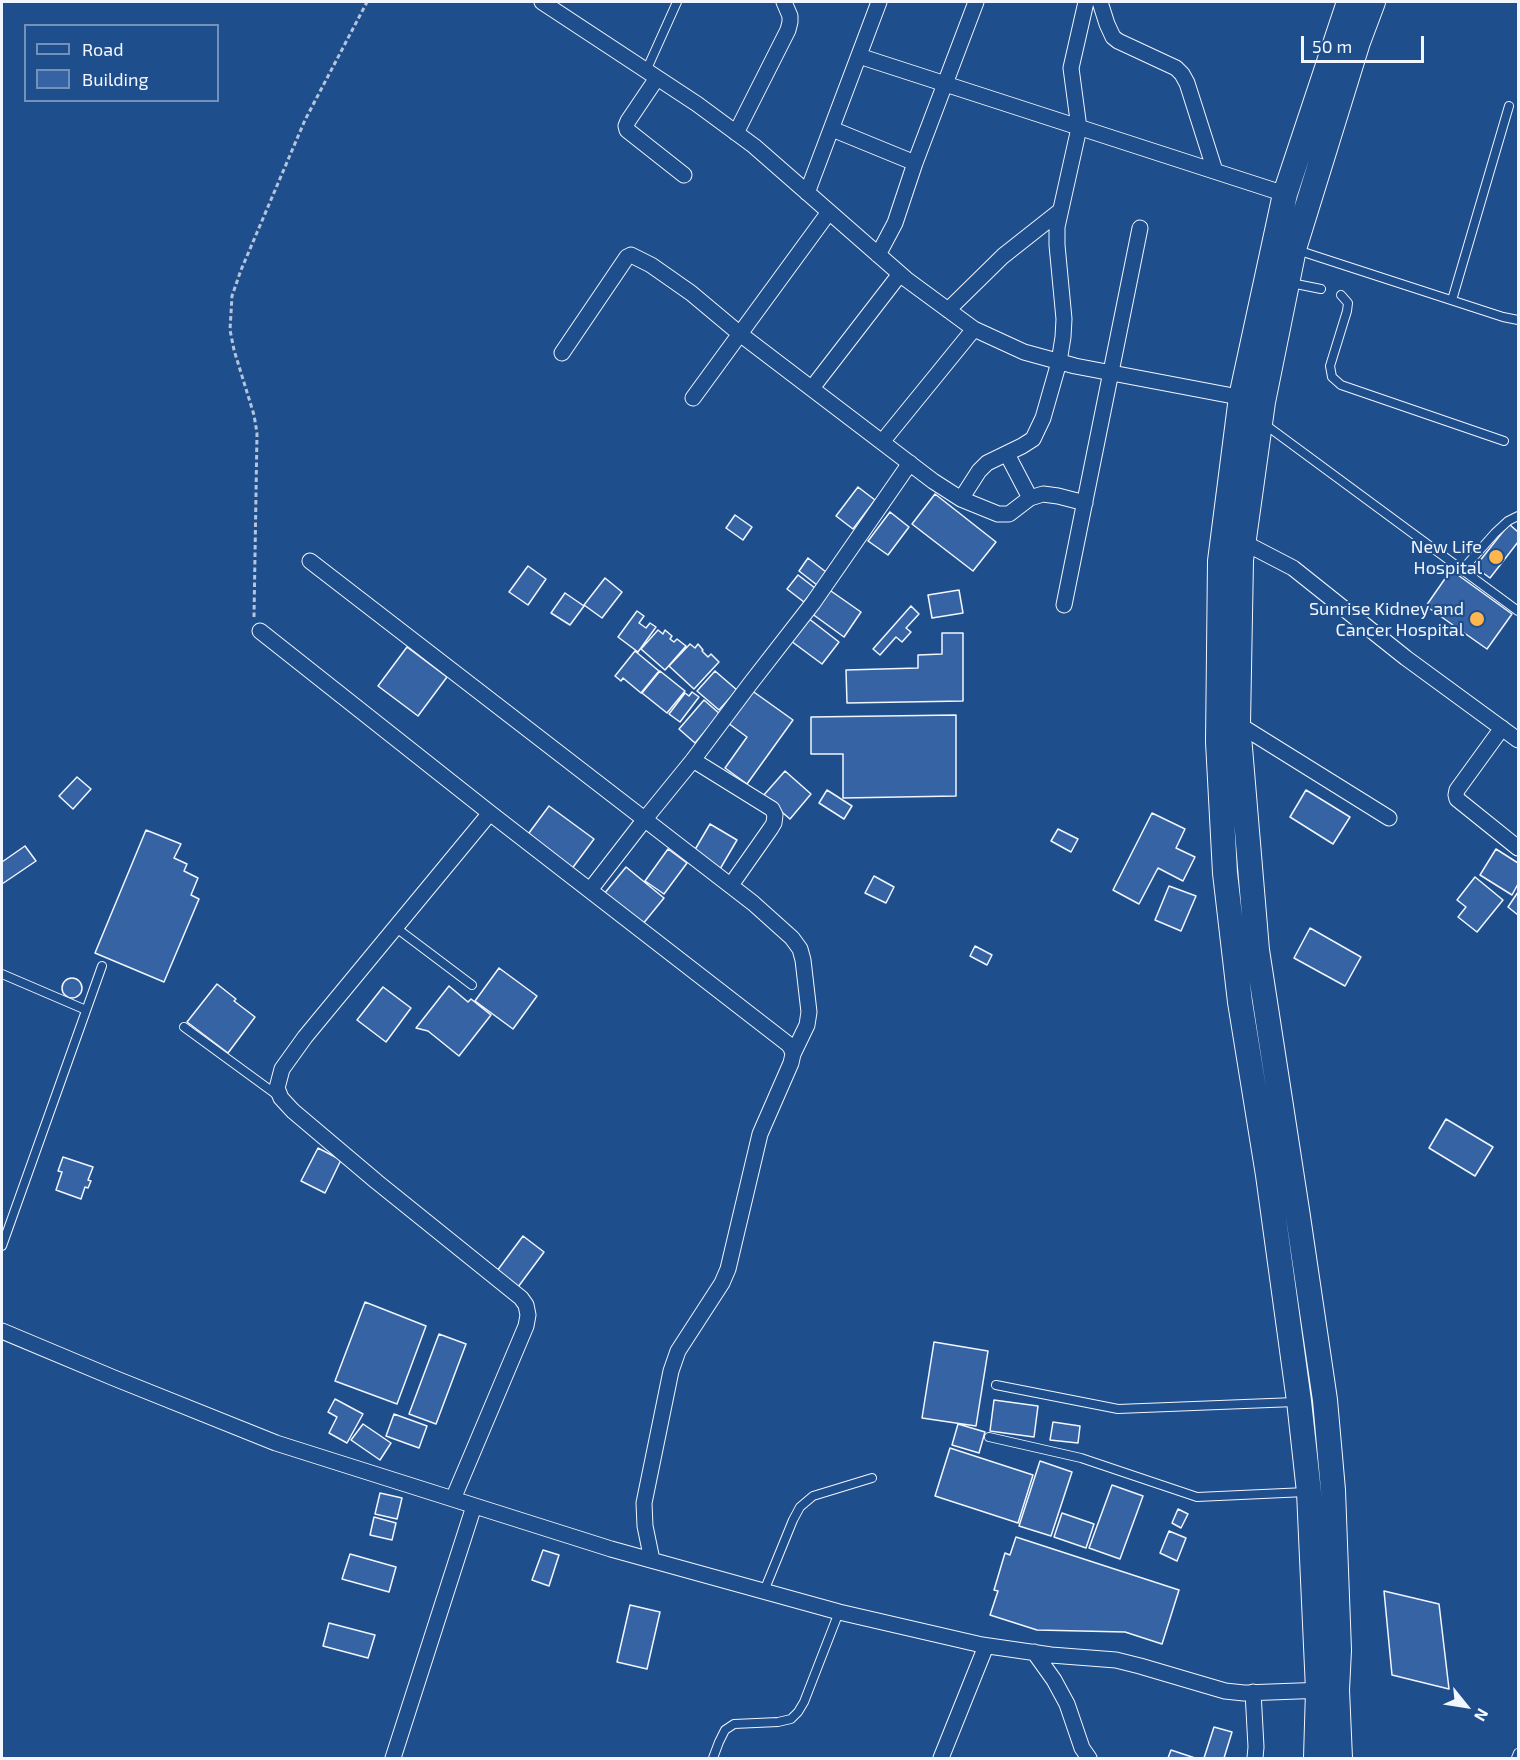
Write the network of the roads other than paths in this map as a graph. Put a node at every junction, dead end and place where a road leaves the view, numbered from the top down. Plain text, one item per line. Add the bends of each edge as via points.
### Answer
1 (542, 2) edge
2 (677, 2) edge
3 (784, 2) edge
4 (879, 2) edge
5 (976, 2) edge
6 (1086, 2) edge
7 (1100, 2) edge
8 (1349, 2) edge
9 (1372, 2) edge
10 (859, 56) junction
11 (651, 74) junction
12 (945, 84) junction
13 (1509, 106) dead end
14 (1079, 128) junction
15 (832, 129) junction
16 (736, 133) junction
17 (915, 163) junction
18 (1215, 171) junction
19 (684, 175) dead end
20 (807, 193) junction
21 (1285, 194) junction
22 (1060, 211) junction
23 (829, 212) junction
24 (1140, 228) dead end
25 (1294, 249) junction
26 (878, 255) junction
27 (900, 274) junction
28 (1286, 282) junction
29 (1321, 289) dead end
30 (1341, 295) dead end
31 (1452, 300) junction
32 (948, 310) junction
33 (1518, 320) edge
34 (974, 329) junction
35 (740, 334) junction
36 (562, 353) dead end
37 (1059, 362) junction
38 (1111, 373) junction
39 (812, 388) junction
40 (693, 398) dead end
41 (1255, 406) junction
42 (1504, 441) dead end
43 (882, 442) junction
44 (1007, 454) junction
45 (910, 464) junction
46 (1030, 498) junction
47 (961, 499) junction
48 (1085, 503) junction
49 (1518, 516) edge
50 (1243, 542) junction
51 (310, 561) dead end
52 (1462, 570) junction
53 (1064, 605) dead end
54 (1518, 611) edge
55 (260, 631) road end
56 (1238, 724) junction
57 (1502, 728) junction
58 (1518, 740) edge
59 (693, 759) junction
60 (490, 813) junction
61 (1389, 818) dead end
62 (645, 819) junction
63 (1518, 848) edge
64 (731, 885) junction
65 (590, 890) junction
66 (395, 927) junction
67 (102, 966) dead end
68 (2, 974) edge
69 (472, 985) dead end
70 (86, 1010) junction
71 (184, 1027) dead end
72 (793, 1054) junction
73 (281, 1098) junction
74 (2, 1246) edge
75 (1307, 1279) junction
76 (1282, 1283) junction
77 (2, 1331) edge
78 (996, 1385) dead end
79 (1299, 1401) junction
80 (989, 1437) dead end
81 (872, 1478) dead end
82 (1309, 1492) junction
83 (453, 1499) junction
84 (474, 1506) junction
85 (652, 1560) junction
86 (764, 1591) junction
87 (839, 1612) junction
88 (986, 1646) junction
89 (1034, 1652) junction
90 (1328, 1690) junction
91 (1253, 1692) junction
92 (1518, 1753) edge
93 (393, 1758) edge
94 (713, 1758) edge
95 (941, 1758) edge
96 (1089, 1758) edge
97 (1255, 1758) edge
98 (1316, 1758) edge
99 (1340, 1758) edge
100 (1516, 1758) edge

1 - 11 street
2 - 11 lane
3 - 16 street via 790,16 788,30
4 - 10 street
5 - 12 street
6 - 14 street via 1071,68
7 - 18 street via 1113,37 1182,74
8 - 21 main road
9 - 25 main road
10 - 12 street
10 - 15 street
11 - 16 street
11 - 19 street via 627,130
12 - 14 street
12 - 17 street
13 - 31 lane
14 - 18 street
14 - 22 street
15 - 17 street
15 - 20 street
16 - 20 street
17 - 26 street via 895,223
18 - 21 street
20 - 23 street
21 - 41 main road
22 - 32 street via 1003,256
22 - 37 street via 1057,245 1064,320
23 - 26 street
23 - 35 street
24 - 38 street
25 - 28 main road
25 - 31 lane
26 - 27 street
27 - 32 street
27 - 39 street
28 - 29 lane
28 - 41 main road
30 - 42 lane via 1348,303 1330,366 1332,377 1341,385
31 - 33 lane
32 - 34 street
34 - 37 street via 1024,352
34 - 43 street
35 - 36 street via 651,265 631,255
35 - 39 street
35 - 40 street
37 - 38 street
37 - 44 street via 1033,439
38 - 41 street
38 - 48 street
39 - 43 street
41 - 50 main road
41 - 52 lane
41 - 76 main road via 1220,561 1218,742 1225,873 1236,967
43 - 45 street
44 - 46 street
44 - 47 street via 987,463
45 - 47 street
45 - 59 street via 813,603
46 - 47 street via 1009,514 987,511
46 - 48 street via 1043,494
48 - 53 street
49 - 52 lane via 1495,533
50 - 56 main road
50 - 57 street via 1293,568
51 - 62 street
52 - 54 lane
55 - 60 street
56 - 61 street
56 - 75 main road via 1257,950
57 - 58 street
57 - 63 street via 1455,795
59 - 62 street
59 - 64 street via 772,809 775,815 771,828
60 - 65 street
60 - 66 street
62 - 64 street
62 - 65 street
64 - 72 street via 800,949 809,1012
65 - 72 street via 788,1044
66 - 69 lane
66 - 73 street via 282,1069 277,1088
67 - 70 lane
68 - 70 lane
70 - 74 lane
71 - 73 lane
72 - 85 street via 760,1134 728,1269 678,1351 671,1371 644,1503
73 - 83 street via 526,1305 526,1326
75 - 76 main road
75 - 90 main road via 1325,1400 1333,1490 1339,1650
76 - 79 main road
77 - 83 street via 276,1443
78 - 79 lane via 1118,1409
79 - 82 main road
80 - 82 lane via 1081,1458 1197,1497
81 - 86 lane via 813,1496 800,1507
82 - 90 main road
83 - 84 street
84 - 85 street
84 - 93 street
85 - 86 street
86 - 87 street
87 - 88 street
87 - 94 lane via 798,1712 791,1719 778,1722 734,1724 725,1730
88 - 89 street
88 - 95 street
89 - 91 street via 1116,1660 1225,1691
89 - 96 street via 1063,1696 1078,1741
90 - 91 street
90 - 98 main road
90 - 99 main road
91 - 97 street
92 - 100 lane

